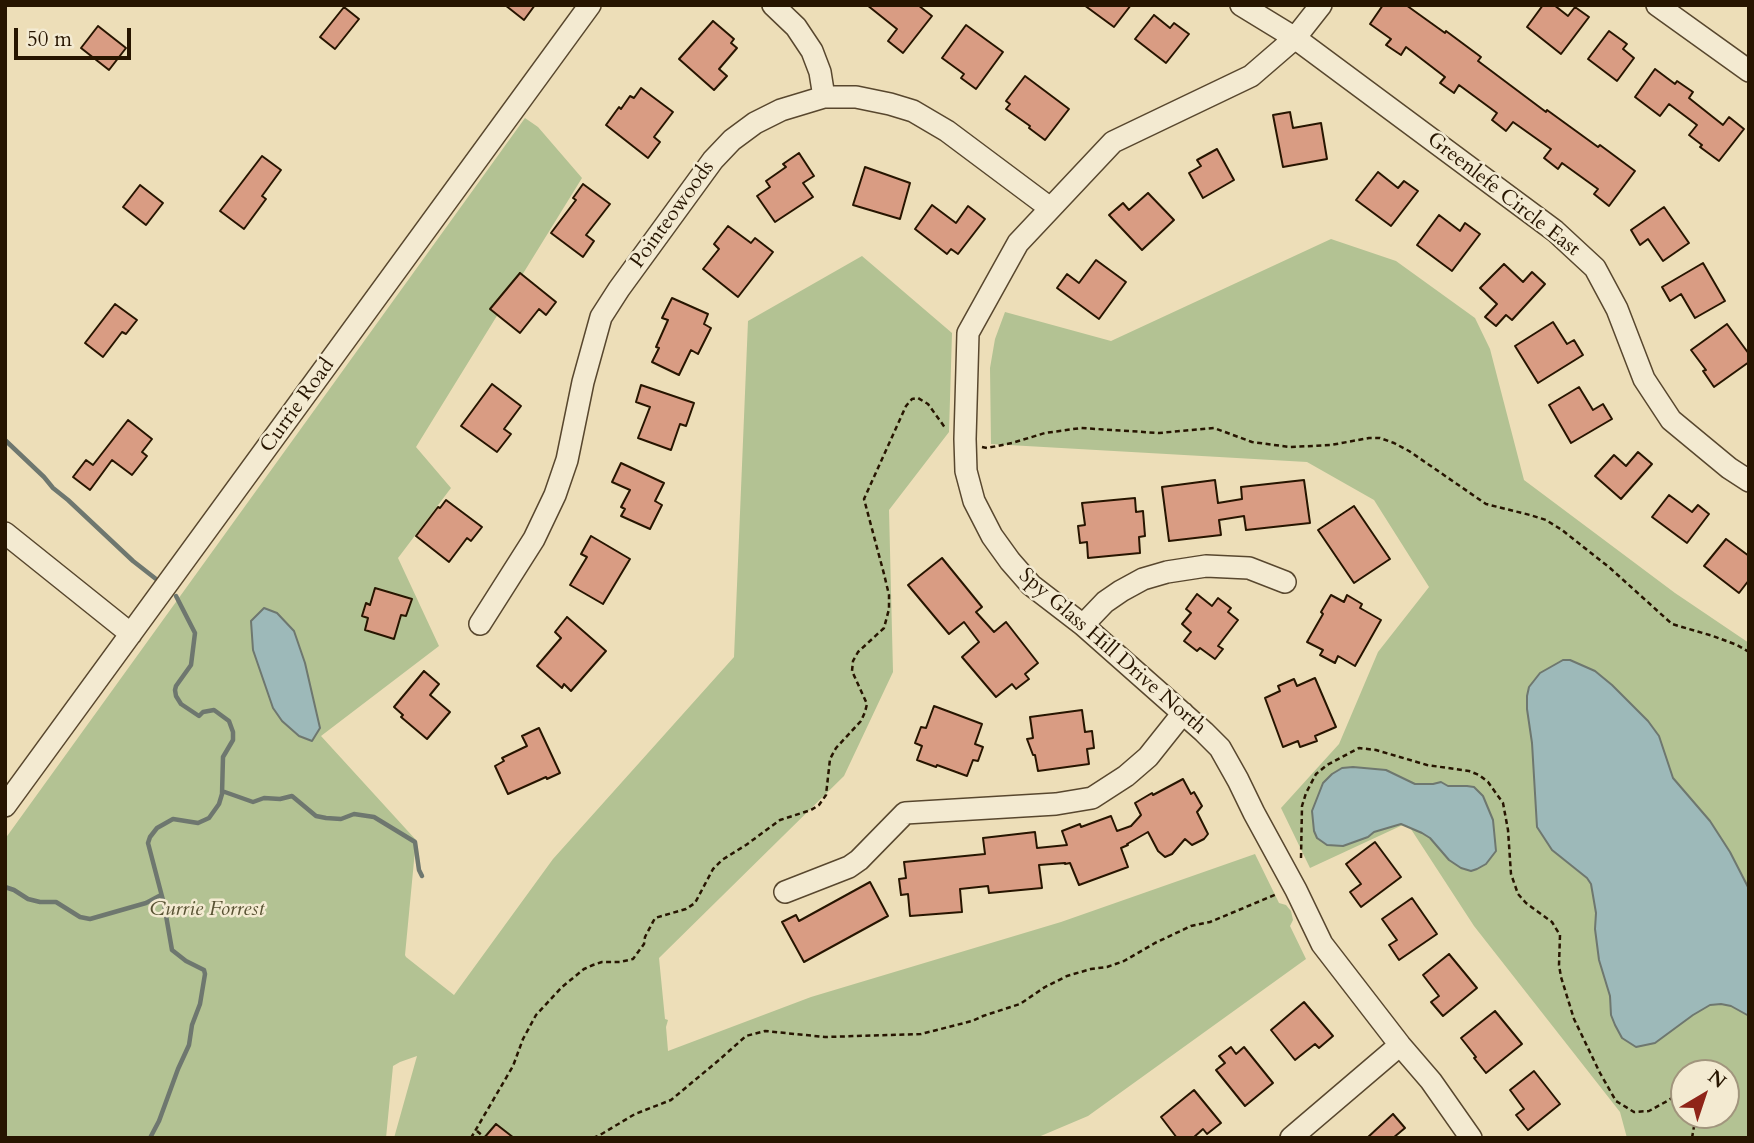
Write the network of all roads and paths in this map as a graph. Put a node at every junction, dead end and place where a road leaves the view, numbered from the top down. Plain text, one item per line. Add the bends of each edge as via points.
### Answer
1 (590, 5) edge
2 (773, 5) edge
3 (1241, 5) edge
4 (1321, 5) edge
5 (1657, 5) edge
6 (1295, 38) junction
7 (1749, 71) edge
8 (824, 97) junction
9 (1051, 208) junction
10 (965, 443) junction
11 (1749, 481) edge
12 (5, 533) edge
13 (1285, 582) dead end
14 (480, 624) dead end
15 (1083, 625) junction
16 (131, 634) junction
17 (1749, 652) edge
18 (1183, 713) junction
19 (5, 806) edge
20 (1291, 881) junction
21 (785, 892) dead end
22 (1400, 1045) junction
23 (1670, 1099) edge
24 (476, 1130) junction
25 (471, 1138) edge
26 (485, 1138) edge
27 (593, 1138) edge
28 (1291, 1138) edge
29 (1471, 1138) edge

1 - 16 street, Currie Road
2 - 8 street via 812,51
3 - 6 street, Greenlefe Circle East
4 - 6 street, Spy Glass Hill Drive North
5 - 7 street
6 - 9 street, Spy Glass Hill Drive North via 1251,76 1113,142
6 - 11 street, Greenlefe Circle East via 1555,230 1595,268 1617,309 1644,379 1671,420
8 - 9 street, Pointeowoods via 856,97 913,111
8 - 14 street, Pointeowoods via 781,110 732,140 618,289 601,317 591,349 568,460 555,495 534,539
9 - 10 street, Spy Glass Hill Drive North via 1018,243 968,333
10 - 15 street, Spy Glass Hill Drive North via 974,501 992,536 1031,585
10 - 17 path via 987,447 1081,428 1159,433 1214,428 1252,442 1290,447 1380,438 1409,450 1486,504 1530,514 1562,530 1672,624
10 - 24 path via 953,439 928,404 912,399 864,499 889,609 884,628 853,662 852,671 867,704 861,721 830,759 826,795 819,805 780,820 722,860 695,904 655,918 634,959 593,965 562,988 536,1016
12 - 16 street
13 - 15 street via 1249,568 1206,566 1167,572 1121,591
15 - 18 street, Spy Glass Hill Drive North
16 - 19 street, Currie Road
18 - 20 street, Spy Glass Hill Drive North via 1220,748
18 - 21 street via 1148,757 1091,798 905,813 849,867
20 - 22 street, Spy Glass Hill Drive North via 1322,944
20 - 23 path via 1301,860 1306,793 1327,765 1359,748 1479,775 1503,803 1511,874 1518,894 1552,922 1560,935 1559,965 1574,1019 1616,1101 1634,1112 1649,1111
20 - 27 path via 1283,892 1191,926 1124,961 1067,976 1020,1004 972,1021 921,1034 825,1037 765,1031 746,1036 671,1100
22 - 28 street
22 - 29 street, Spy Glass Hill Drive North
24 - 25 path
24 - 26 path

